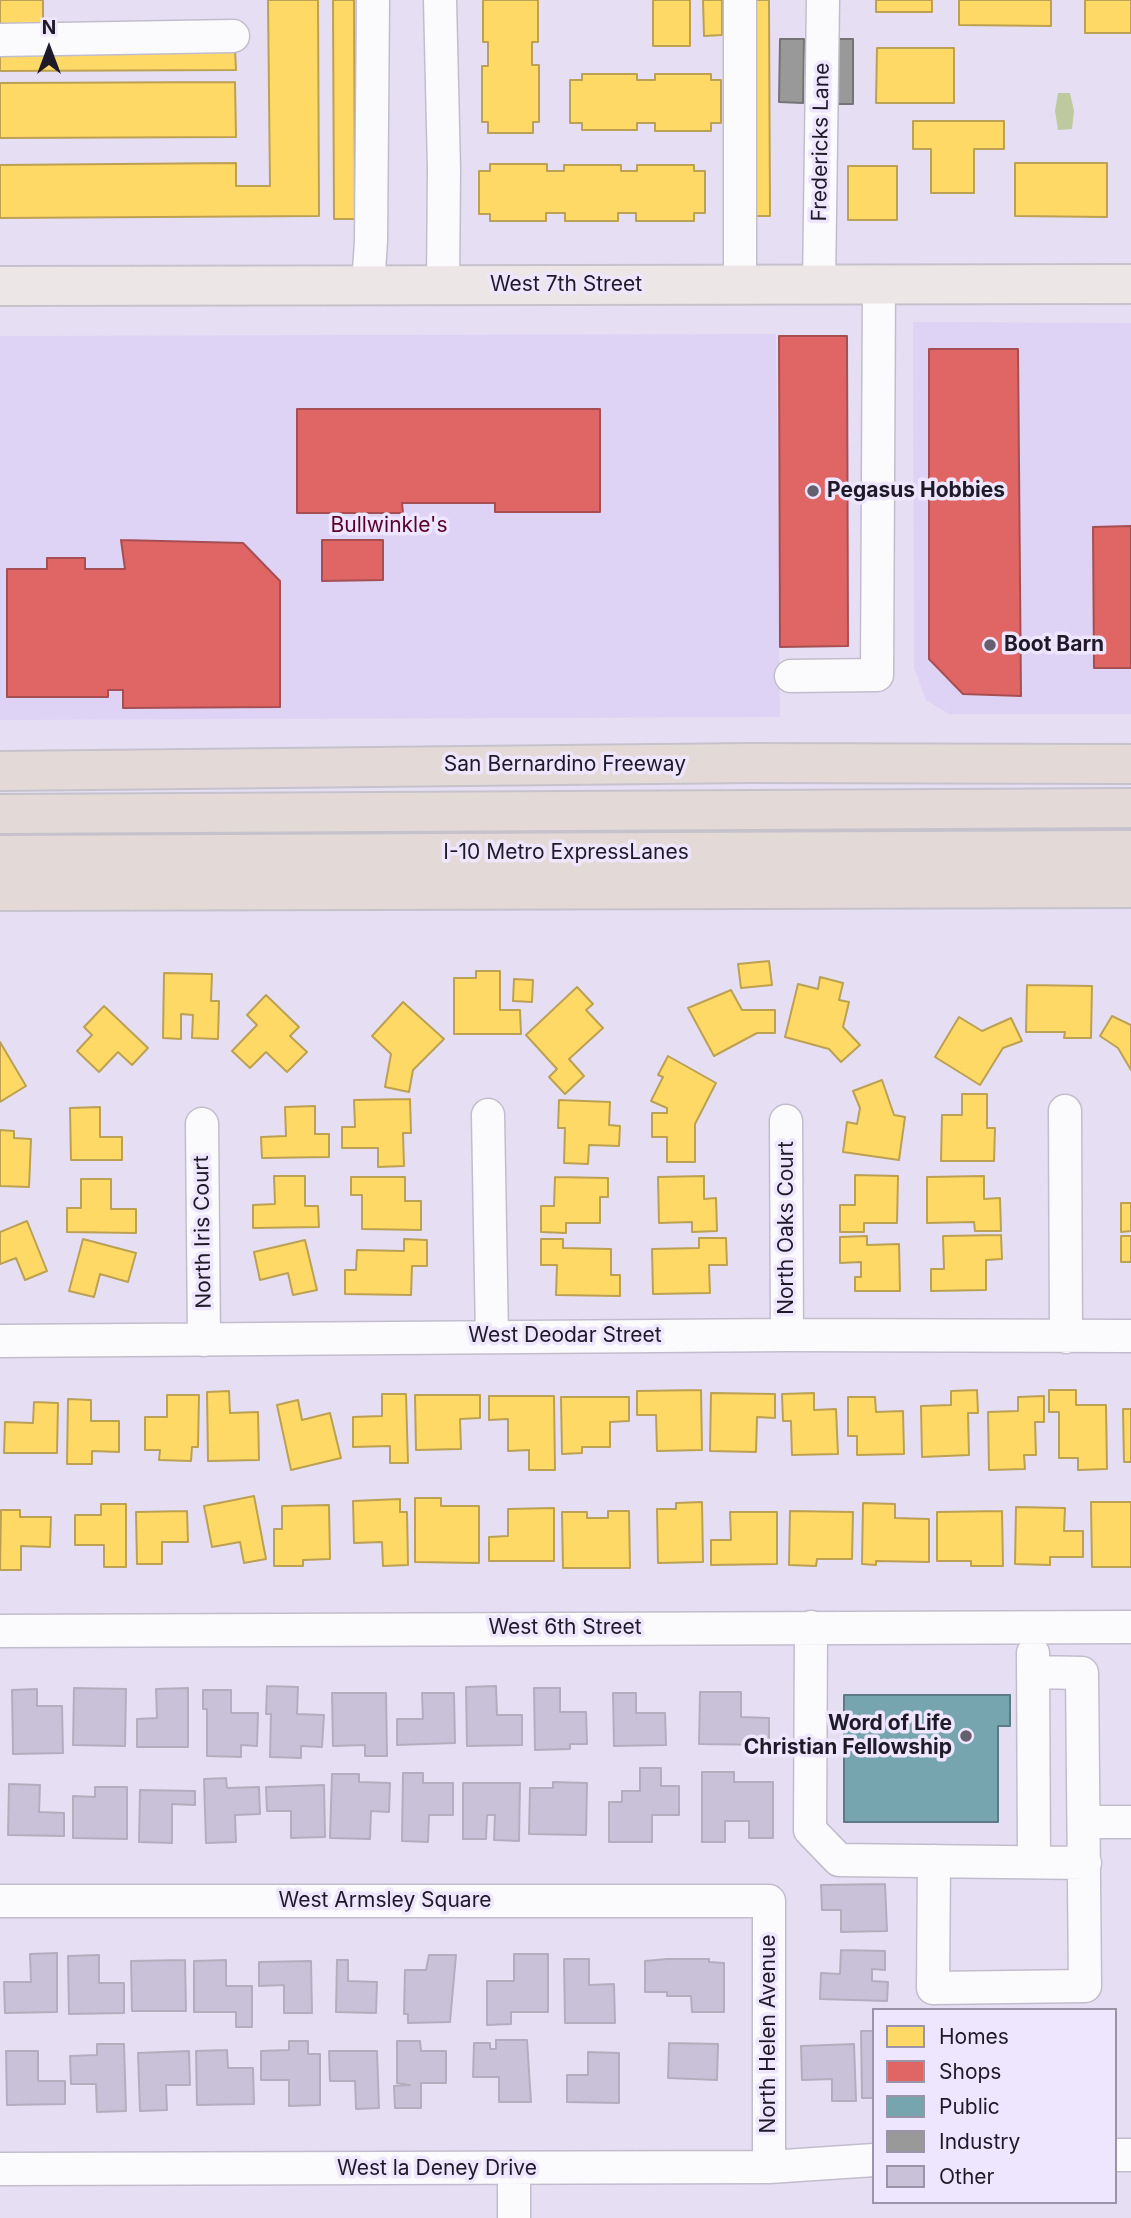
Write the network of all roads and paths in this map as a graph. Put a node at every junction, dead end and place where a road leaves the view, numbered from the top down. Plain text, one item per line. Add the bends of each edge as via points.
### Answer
1 (373, 0) edge
2 (440, 0) edge
3 (740, 0) edge
4 (823, 0) edge
5 (233, 36) dead end
6 (0, 40) edge
7 (1131, 284) edge
8 (368, 285) junction
9 (443, 285) junction
10 (740, 285) junction
11 (819, 285) junction
12 (880, 285) junction
13 (0, 286) edge
14 (791, 676) dead end
15 (1131, 764) edge
16 (0, 771) edge
17 (1131, 808) edge
18 (0, 814) edge
19 (1131, 850) edge
20 (0, 855) edge
21 (1131, 888) edge
22 (0, 891) edge
23 (1065, 1111) dead end
24 (488, 1115) dead end
25 (786, 1121) dead end
26 (202, 1124) dead end
27 (787, 1335) junction
28 (492, 1336) junction
29 (1066, 1336) junction
30 (1131, 1336) edge
31 (204, 1340) junction
32 (0, 1341) edge
33 (811, 1627) junction
34 (1032, 1627) junction
35 (1131, 1627) edge
36 (0, 1631) edge
37 (1033, 1672) junction
38 (1084, 1822) junction
39 (1131, 1822) edge
40 (934, 1861) junction
41 (1034, 1862) junction
42 (1085, 1863) junction
43 (0, 1901) edge
44 (769, 1901) joint
45 (872, 2160) edge
46 (769, 2167) junction
47 (0, 2169) edge
48 (514, 2169) junction
49 (514, 2218) edge

1 - 8 street
2 - 9 street
3 - 10 street
4 - 11 street, Fredericks Lane
5 - 6 street
7 - 12 main road, West 7th Street
8 - 9 main road, West 7th Street
8 - 13 main road, West 7th Street
9 - 10 main road, West 7th Street
10 - 11 main road, West 7th Street
11 - 12 main road, West 7th Street
12 - 14 street via 877,675
15 - 16 highway, San Bernardino Freeway
17 - 18 highway, I-10 Metro ExpressLanes
19 - 20 highway, I-10 Metro ExpressLanes
21 - 22 highway
23 - 29 street
24 - 28 street
25 - 27 street, North Oaks Court
26 - 31 street, North Iris Court
27 - 28 street, West Deodar Street
27 - 29 street, West Deodar Street
28 - 31 street, West Deodar Street
29 - 30 street, West Deodar Street
31 - 32 street, West Deodar Street
33 - 34 street, West 6th Street
33 - 36 street, West 6th Street
33 - 40 street via 810,1830 839,1860
34 - 35 street, West 6th Street
34 - 37 street
37 - 38 street via 1082,1673
37 - 41 street
38 - 39 street
38 - 42 street
40 - 41 street
40 - 42 street via 933,1987 1085,1986
41 - 42 street
43 - 44 street, West Armsley Square
44 - 46 street, North Helen Avenue
45 - 46 street, West la Deney Drive
46 - 48 street, West la Deney Drive
47 - 48 street, West la Deney Drive
48 - 49 street

